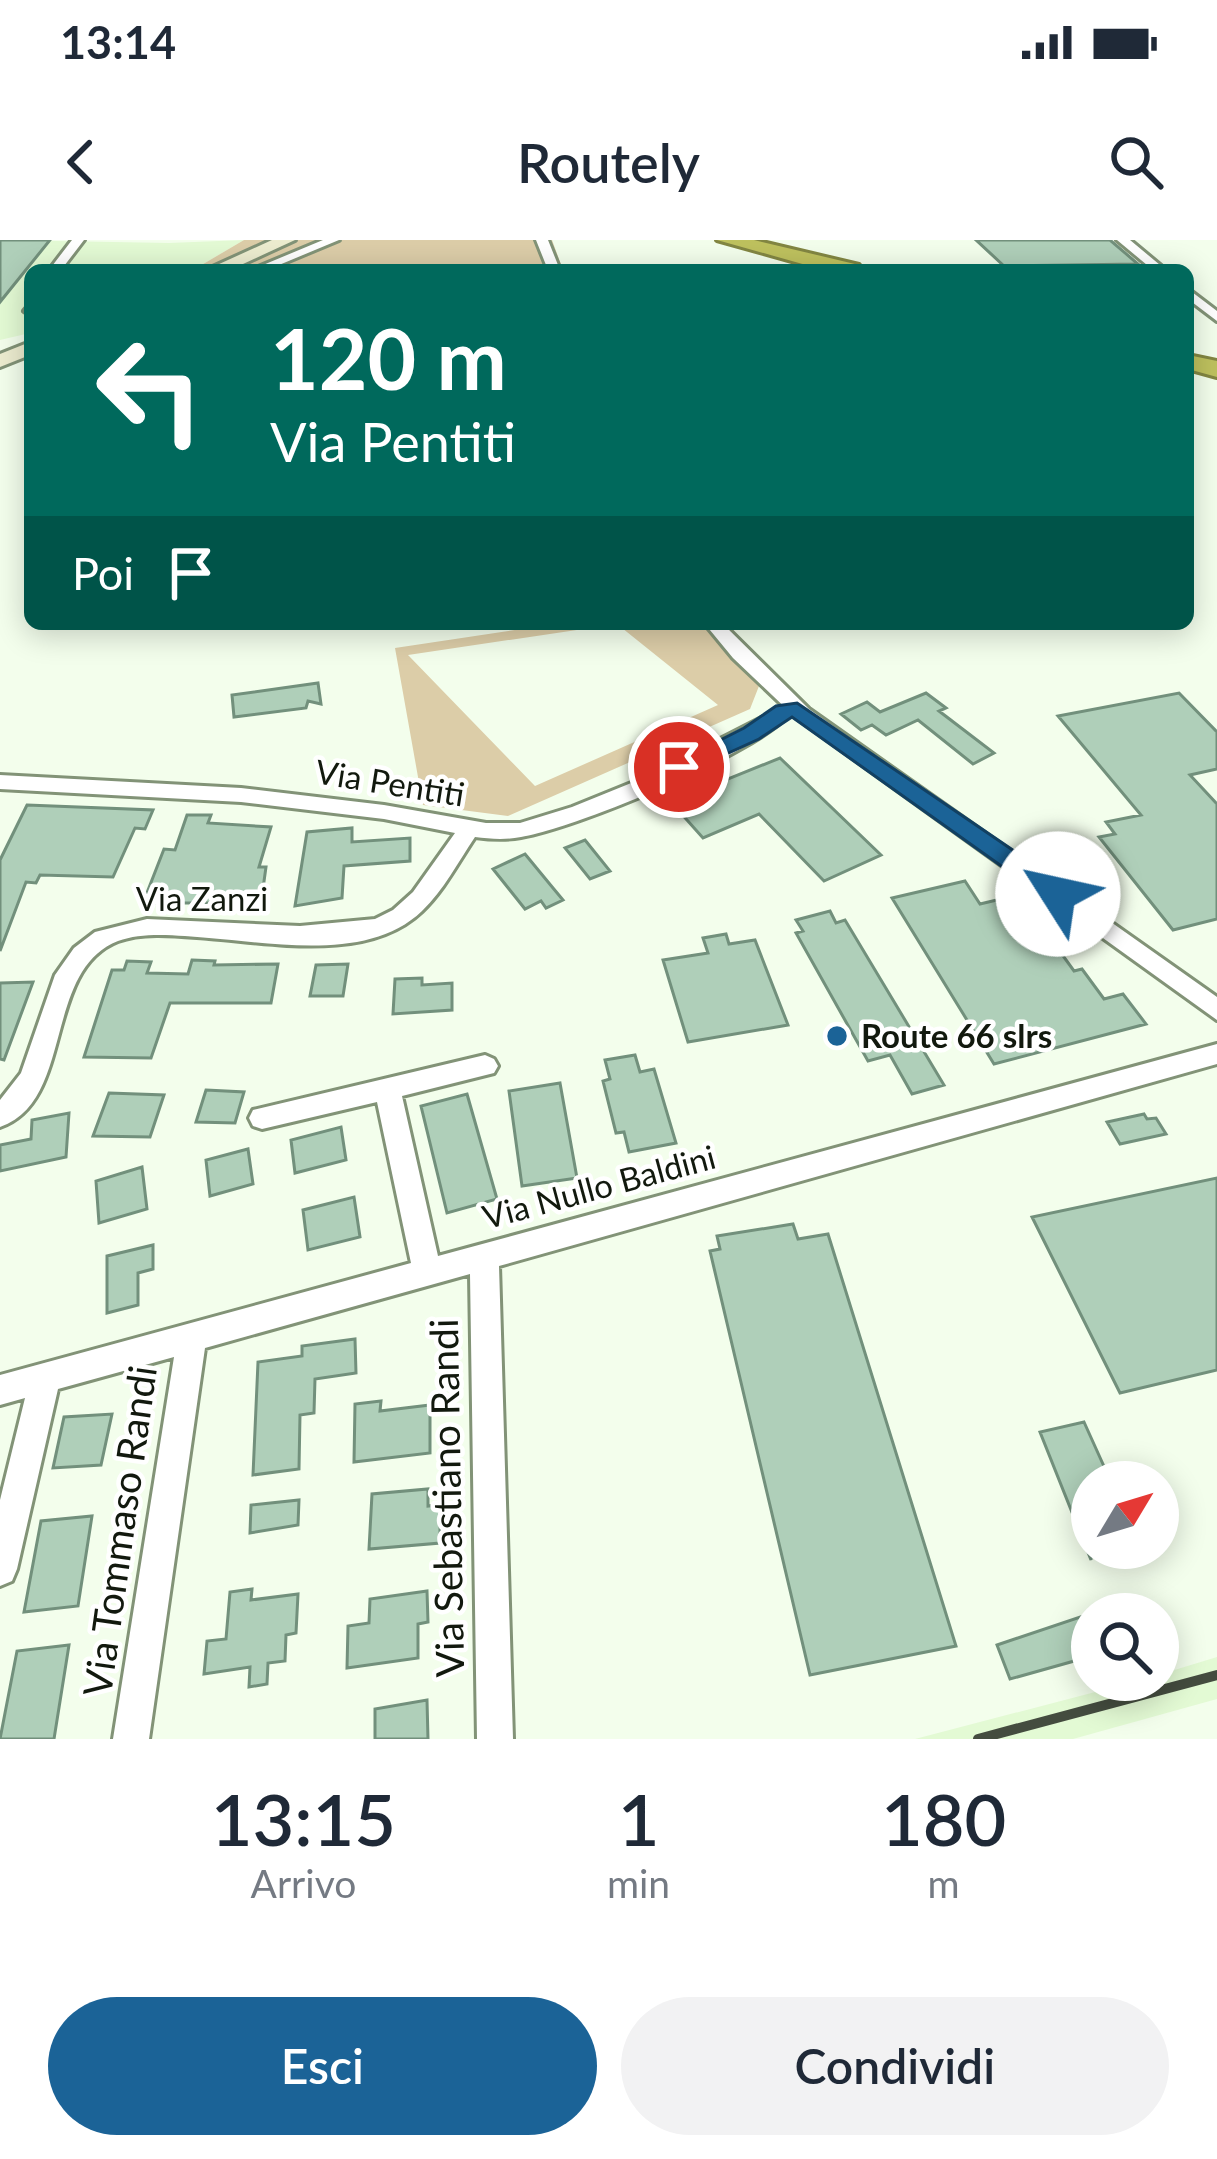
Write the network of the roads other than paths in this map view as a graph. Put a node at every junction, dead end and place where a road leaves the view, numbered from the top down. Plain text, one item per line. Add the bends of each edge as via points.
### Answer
1 (78, 240) edge
2 (287, 240) edge
3 (333, 240) edge
4 (1123, 240) edge
5 (721, 243) edge
6 (60, 264) edge
7 (229, 264) edge
8 (271, 264) edge
9 (795, 264) edge
10 (822, 264) edge
11 (1153, 264) edge
12 (720, 630) edge
13 (792, 717) junction
14 (0, 782) edge
15 (469, 829) junction
16 (1217, 1010) edge
17 (1217, 1054) edge
18 (485, 1066) dead end
19 (387, 1089) junction
20 (0, 1117) edge
21 (262, 1118) dead end
22 (484, 1256) junction
23 (427, 1271) junction
24 (191, 1336) junction
25 (46, 1378) junction
26 (0, 1390) edge
27 (0, 1568) edge
28 (131, 1739) edge
29 (495, 1739) edge

1 - 6 street
2 - 7 main road
3 - 8 street
4 - 11 street
5 - 9 highway
5 - 10 highway
12 - 13 street
13 - 15 street, Via Pentiti via 553,822
13 - 16 street via 841,741
14 - 15 street, Via Pentiti via 192,791
15 - 20 street, Via Zanzi via 417,902 370,930 150,926 103,938 67,980 23,1099
17 - 22 street, Via Nullo Baldini
18 - 19 street
19 - 21 street
19 - 23 street
22 - 23 street, Via Nullo Baldini
22 - 29 street, Via Sebastiano Randi
23 - 24 street, Via Nullo Baldini
24 - 25 street, Via Nullo Baldini
24 - 28 street, Via Tommaso Randi
25 - 26 street, Via Nullo Baldini
25 - 27 street

